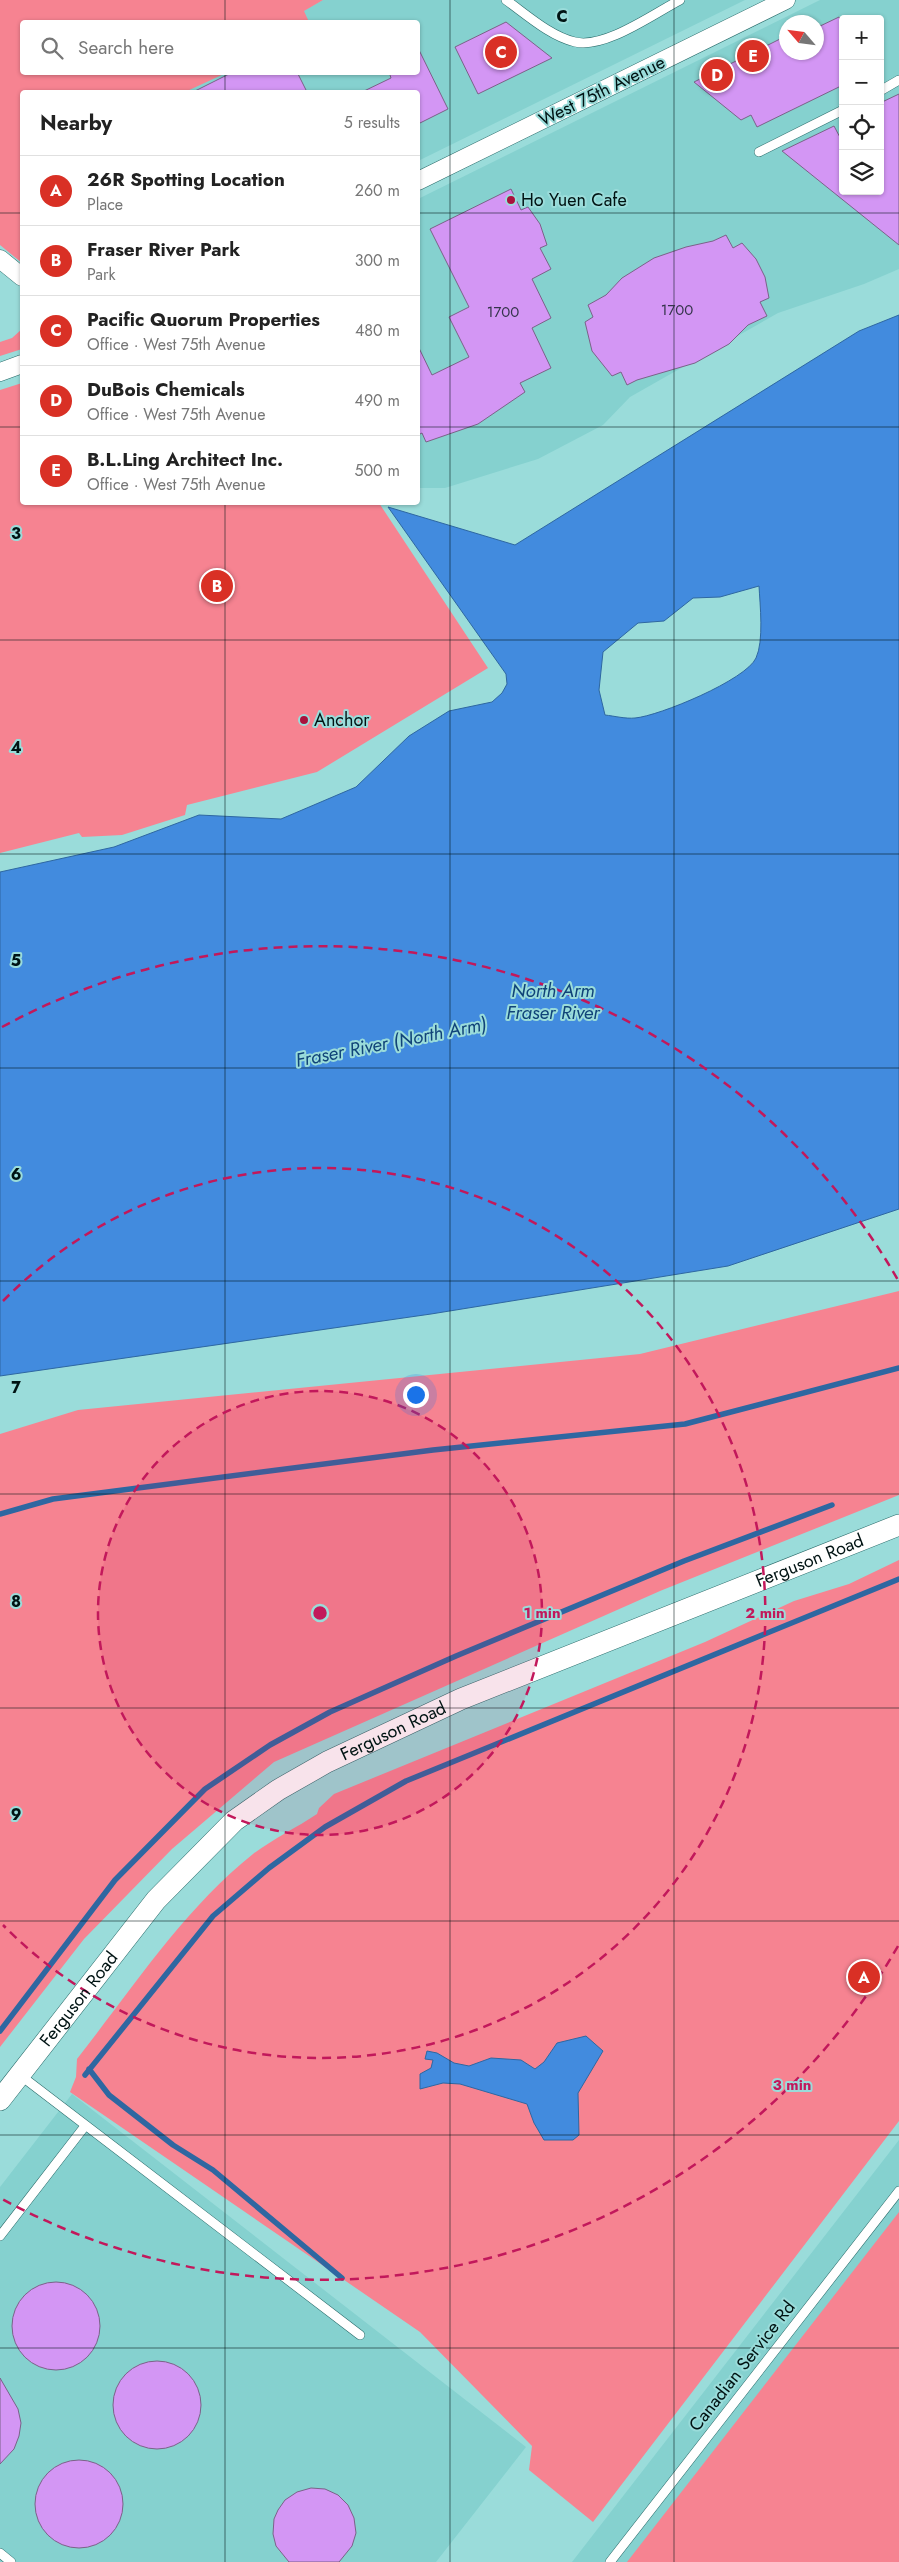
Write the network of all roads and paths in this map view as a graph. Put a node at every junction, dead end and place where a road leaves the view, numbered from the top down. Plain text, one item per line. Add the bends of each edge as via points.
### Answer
1 (506, 0) edge
2 (680, 0) edge
3 (786, 0) edge
4 (899, 80) edge
5 (884, 89) edge
6 (839, 112) edge
7 (759, 152) dead end
8 (420, 180) edge
9 (0, 259) edge
10 (20, 275) edge
11 (20, 365) edge
12 (0, 372) edge
13 (899, 1525) edge
14 (20, 2075) junction
15 (0, 2100) edge
16 (85, 2126) junction
17 (899, 2191) edge
18 (0, 2236) edge
19 (360, 2335) dead end
20 (0, 2553) edge
21 (11, 2562) edge
22 (610, 2562) edge

1 - 2 lane via 547,29 575,42 604,40
3 - 8 street, West 75th Avenue
4 - 5 lane
6 - 7 lane
9 - 10 street
11 - 12 street
13 - 14 street, Ferguson Road via 461,1699 327,1762 278,1790 234,1821 156,1900
14 - 15 street, Ferguson Road
14 - 16 lane
16 - 18 lane
16 - 19 lane
17 - 22 lane, Canadian Service Rd
20 - 21 lane

